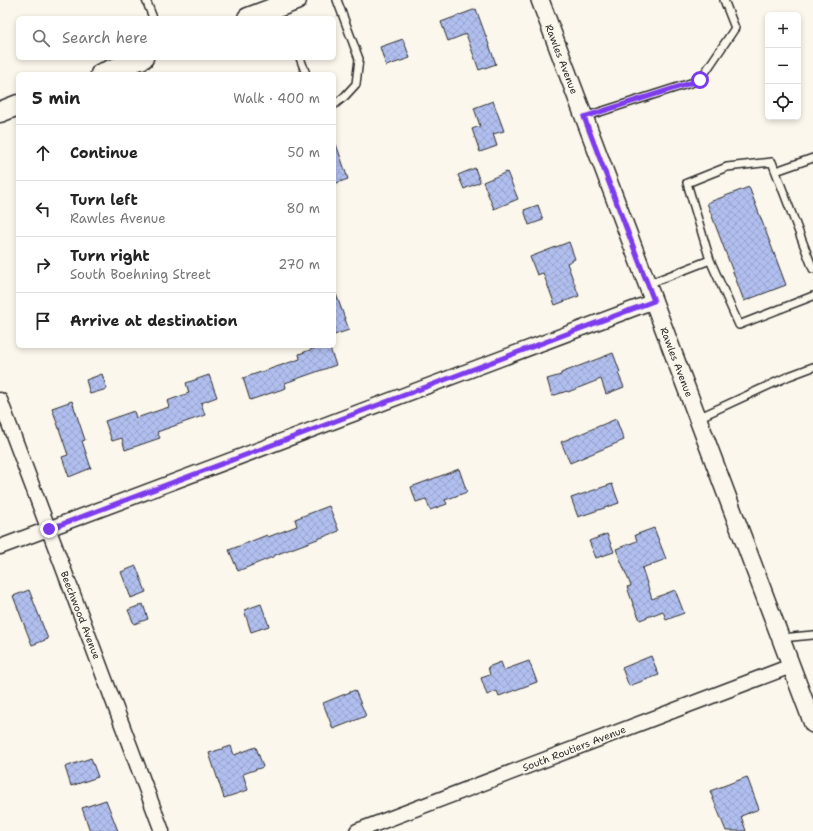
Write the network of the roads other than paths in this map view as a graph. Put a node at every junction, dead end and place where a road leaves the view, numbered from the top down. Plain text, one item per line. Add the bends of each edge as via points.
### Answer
1 (146, 0) edge
2 (337, 0) edge
3 (540, 0) edge
4 (724, 0) edge
5 (280, 6) edge
6 (152, 16) edge
7 (253, 16) edge
8 (138, 60) edge
9 (301, 60) edge
10 (106, 72) edge
11 (305, 72) edge
12 (336, 103) edge
13 (16, 106) edge
14 (0, 112) edge
15 (584, 117) junction
16 (813, 158) edge
17 (776, 171) junction
18 (710, 260) junction
19 (813, 269) edge
20 (648, 284) junction
21 (813, 296) edge
22 (654, 301) junction
23 (813, 367) edge
24 (0, 400) edge
25 (698, 418) junction
26 (49, 529) junction
27 (0, 547) edge
28 (813, 635) edge
29 (781, 638) junction
30 (791, 666) junction
31 (813, 724) edge
32 (162, 831) edge
33 (357, 831) edge

1 - 6 lane
2 - 12 lane via 359,59 356,84
3 - 15 street, Rawles Avenue
4 - 15 lane via 735,28 700,80
5 - 7 main road
8 - 10 main road
9 - 11 lane
13 - 14 main road
15 - 20 street, Rawles Avenue
16 - 17 lane
17 - 18 lane via 772,162 727,167 687,183
17 - 19 lane
18 - 20 lane
18 - 21 lane via 739,325
20 - 22 street, Rawles Avenue
22 - 25 street, Rawles Avenue
22 - 26 street
23 - 25 lane
24 - 26 street, Beechwood Avenue
25 - 29 street, Rawles Avenue
26 - 27 street
26 - 32 street, Beechwood Avenue
28 - 29 lane
29 - 30 street, Rawles Avenue
30 - 31 street, Rawles Avenue
30 - 33 street, South Routiers Avenue

